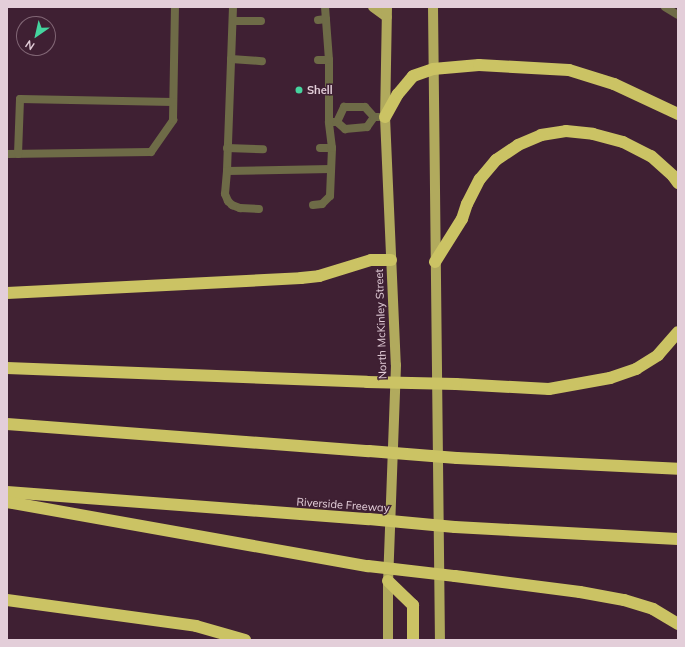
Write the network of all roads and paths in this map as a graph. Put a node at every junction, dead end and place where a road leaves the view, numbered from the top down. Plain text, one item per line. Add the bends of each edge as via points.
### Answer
1 (175, 7) edge
2 (233, 7) edge
3 (325, 7) edge
4 (373, 7) edge
5 (435, 8) edge
6 (387, 12) edge
7 (233, 21) junction
8 (261, 21) dead end
9 (231, 59) junction
10 (318, 60) dead end
11 (329, 60) junction
12 (262, 61) dead end
13 (432, 69) junction
14 (173, 102) junction
15 (678, 114) edge
16 (380, 117) junction
17 (333, 122) junction
18 (227, 148) junction
19 (320, 148) dead end
20 (332, 148) junction
21 (262, 149) dead end
22 (7, 154) edge
23 (18, 154) junction
24 (331, 169) junction
25 (227, 170) junction
26 (678, 183) edge
27 (313, 205) dead end
28 (259, 209) dead end
29 (391, 260) junction
30 (435, 262) junction
31 (7, 293) edge
32 (678, 332) edge
33 (7, 368) edge
34 (7, 424) edge
35 (678, 469) edge
36 (7, 492) edge
37 (7, 502) edge
38 (678, 539) edge
39 (388, 581) junction
40 (7, 600) edge
41 (678, 624) edge
42 (244, 640) edge
43 (388, 640) edge
44 (413, 640) edge
45 (440, 640) edge

1 - 14 lane
2 - 7 lane
3 - 11 lane via 322,19
4 - 6 main road
5 - 13 main road
6 - 16 main road, North McKinley Street
7 - 8 lane
7 - 9 lane
9 - 12 lane
9 - 18 lane
10 - 11 lane
11 - 17 lane
13 - 15 highway via 478,65 569,70 614,84
13 - 16 highway via 413,76
13 - 30 main road
14 - 23 lane via 173,120 151,152
14 - 23 lane via 20,99
16 - 17 lane via 367,127 345,129
16 - 17 lane via 365,107 344,107
16 - 29 main road, North McKinley Street
17 - 20 lane
18 - 21 lane
18 - 25 lane
19 - 20 lane
20 - 24 lane
22 - 23 lane
24 - 25 lane
24 - 27 lane via 330,196 322,204
25 - 28 lane via 225,194 232,205
26 - 30 highway via 651,156 623,142 593,134 566,131 541,135 518,145 496,160 480,178 462,219
29 - 31 highway via 371,260 319,276 301,278
29 - 39 main road, North McKinley Street via 396,365
30 - 45 main road
32 - 33 highway, bridge via 658,355 636,369 610,378 549,389
34 - 35 highway, bridge via 457,458
36 - 38 highway, Riverside Freeway, bridge via 455,527
37 - 41 highway, bridge via 368,566 580,592 624,600 653,609
39 - 43 main road, North McKinley Street
39 - 44 highway via 412,605
40 - 42 highway via 196,626

